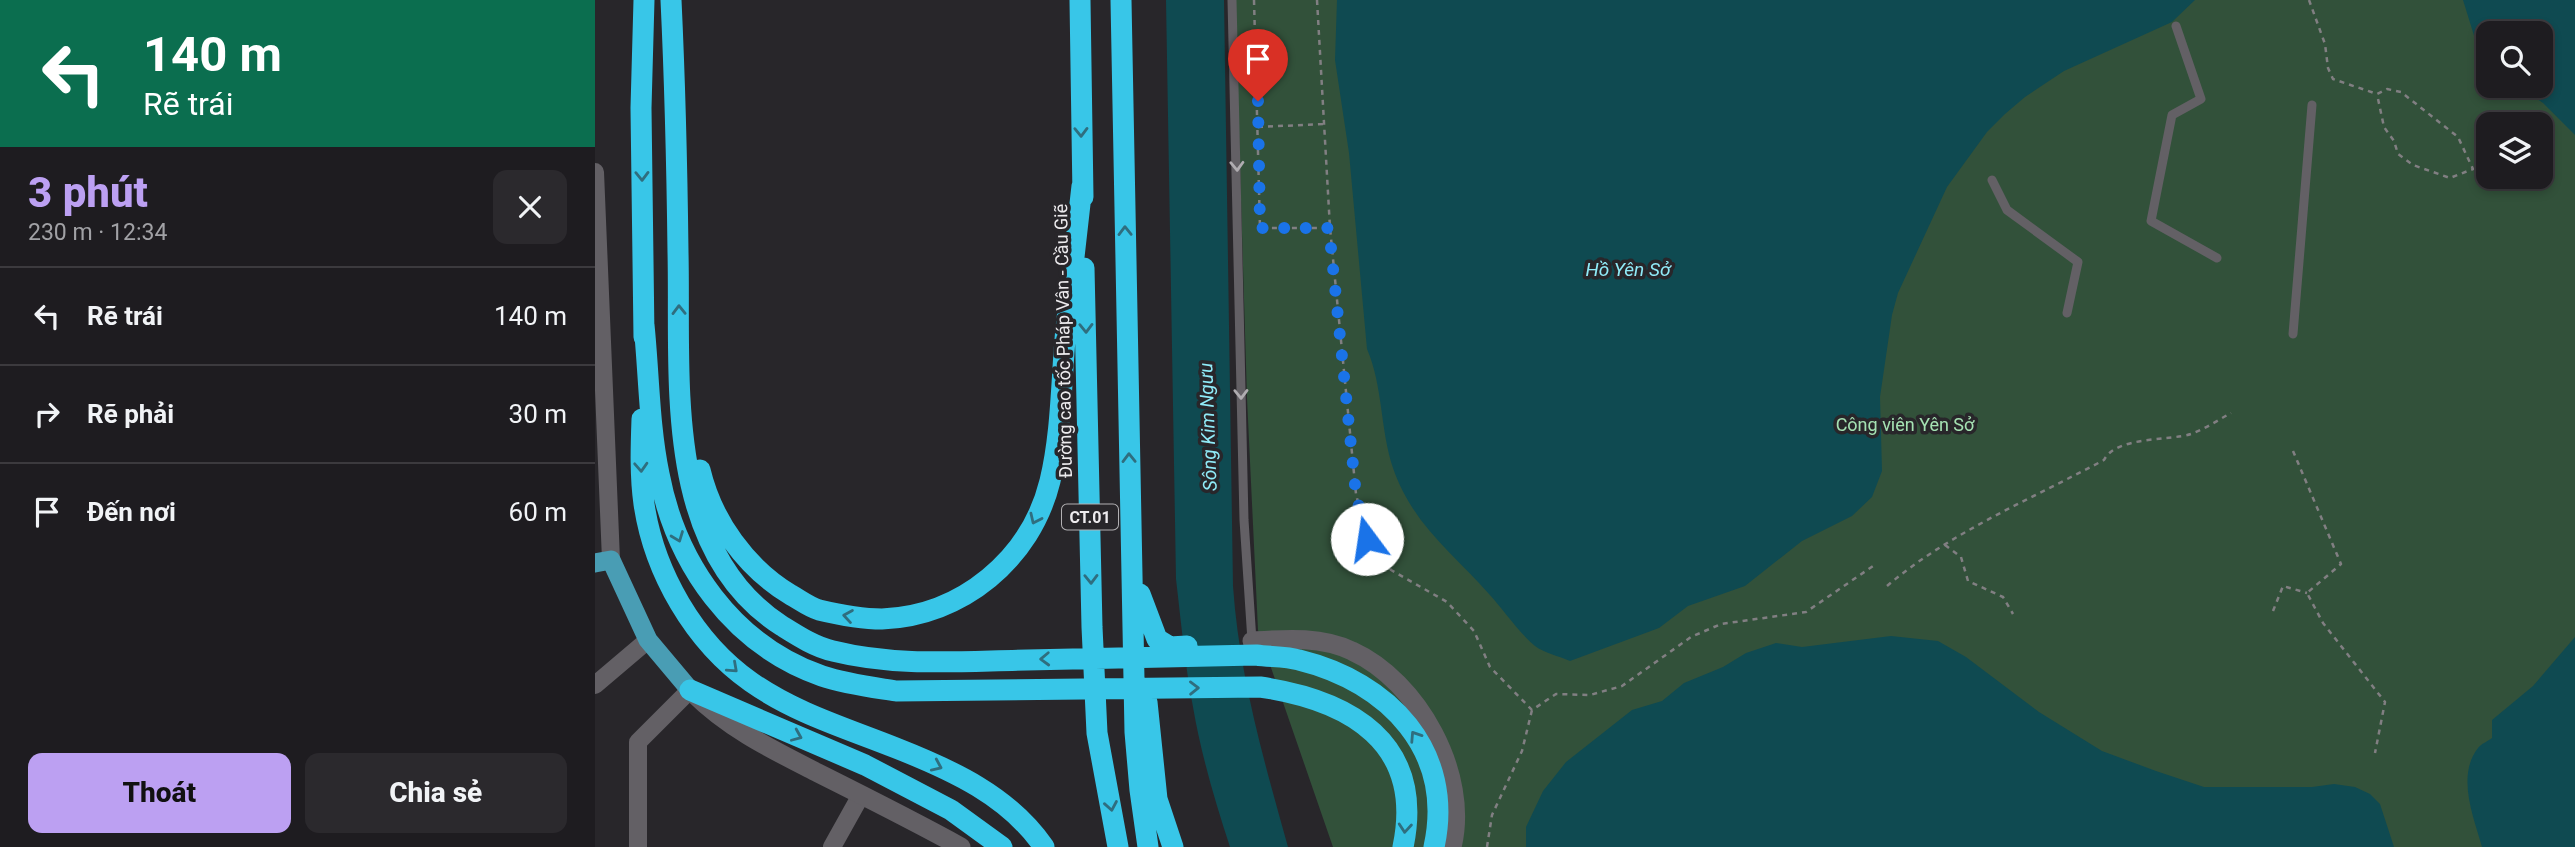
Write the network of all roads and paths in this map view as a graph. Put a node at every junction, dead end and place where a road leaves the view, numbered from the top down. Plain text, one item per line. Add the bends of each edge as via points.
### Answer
1 (629, 0) edge
2 (644, 0) edge
3 (671, 0) edge
4 (685, 0) edge
5 (1072, 0) edge
6 (1080, 0) edge
7 (1121, 0) edge
8 (1232, 0) edge
9 (1254, 0) edge
10 (1317, 0) edge
11 (2309, 0) edge
12 (2176, 26) dead end
13 (1080, 79) junction
14 (2377, 94) junction
15 (676, 104) junction
16 (2312, 105) dead end
17 (641, 108) junction
18 (1324, 124) junction
19 (1258, 127) junction
20 (595, 172) edge
21 (1992, 180) dead end
22 (1082, 186) junction
23 (1329, 228) junction
24 (2217, 258) dead end
25 (2067, 313) dead end
26 (644, 325) junction
27 (2293, 334) dead end
28 (681, 379) junction
29 (2231, 413) dead end
30 (2293, 451) dead end
31 (1131, 526) junction
32 (1945, 545) junction
33 (603, 562) edge
34 (1873, 566) dead end
35 (1887, 586) dead end
36 (2307, 593) junction
37 (1140, 594) junction
38 (2273, 611) dead end
39 (2014, 614) dead end
40 (648, 640) junction
41 (1246, 642) junction
42 (595, 685) edge
43 (689, 690) junction
44 (1532, 710) junction
45 (2375, 753) dead end
46 (861, 795) junction
47 (638, 847) edge
48 (832, 847) edge
49 (961, 847) edge
50 (1002, 847) edge
51 (1044, 847) edge
52 (1118, 847) edge
53 (1149, 847) edge
54 (1173, 847) edge
55 (1403, 847) edge
56 (1434, 847) edge
57 (1452, 847) edge
58 (1487, 847) edge

1 - 17 highway
2 - 17 highway
3 - 15 highway
4 - 15 highway
5 - 13 highway
6 - 13 highway, Đường cao tốc Pháp Vân - Cầu Giẽ / CT.01
31 -> 7 highway, CT.01
8 -> 41 lane
9 - 19 path
10 - 18 path
11 - 14 path via 2333,79
12 - 24 lane via 2201,99 2172,114 2151,221
13 -> 22 highway, Đường cao tốc Pháp Vân - Cầu Giẽ / CT.01
14 - 14 path via 2384,127 2398,154 2413,165 2450,178 2473,169 2458,137 2401,92 2387,89
28 -> 15 highway
16 - 27 lane
17 -> 26 highway
18 - 19 path
18 - 23 path
19 - 23 path via 1260,228
20 - 33 street
21 - 25 lane via 2007,210 2078,262
22 -> 28 highway via 1061,408 1049,484 1022,544 1001,568 959,599 911,616 846,617 814,608 756,570 738,551 703,484
22 -> 52 highway, Đường cao tốc Pháp Vân - Cầu Giẽ / CT.01 via 1097,733
23 - 44 path via 1356,495 1367,539 1391,570 1447,602 1474,631 1490,667
26 -> 51 highway via 644,503 661,566 703,637 735,670 786,703 912,754 987,791 1012,810
26 -> 55 highway via 659,474 675,530 699,580 727,614 757,639 821,675 895,691 1260,687 1322,700 1371,729 1387,749 1401,776 1406,800
56 -> 28 highway via 1439,796 1431,764 1414,733 1395,709 1367,687 1332,670 1297,659 1256,655 935,662 862,657 829,650 773,620 747,599 709,543 687,469
29 - 32 path via 2192,434 2133,442
30 - 36 path via 2341,564
31 - 37 highway
31 - 53 highway, CT.01 via 1135,732
32 - 35 path
32 - 39 path via 1961,557 1968,581 2003,597
33 - 40 main road
34 - 44 path via 1806,612 1721,624 1691,637 1622,686 1590,695 1556,694
36 - 38 path via 2283,586
36 - 45 path via 2323,623 2385,702
37 - 41 highway via 1157,639 1170,647
37 - 54 highway via 1153,776
40 - 42 street
40 - 43 main road
41 - 57 street via 1302,638 1350,650 1380,667 1432,727 1449,768 1455,806
43 - 46 street via 748,737
43 - 47 street via 638,742
43 -> 50 highway via 865,765 951,810
44 - 58 path via 1522,751 1492,815
46 - 48 street
46 - 49 street

